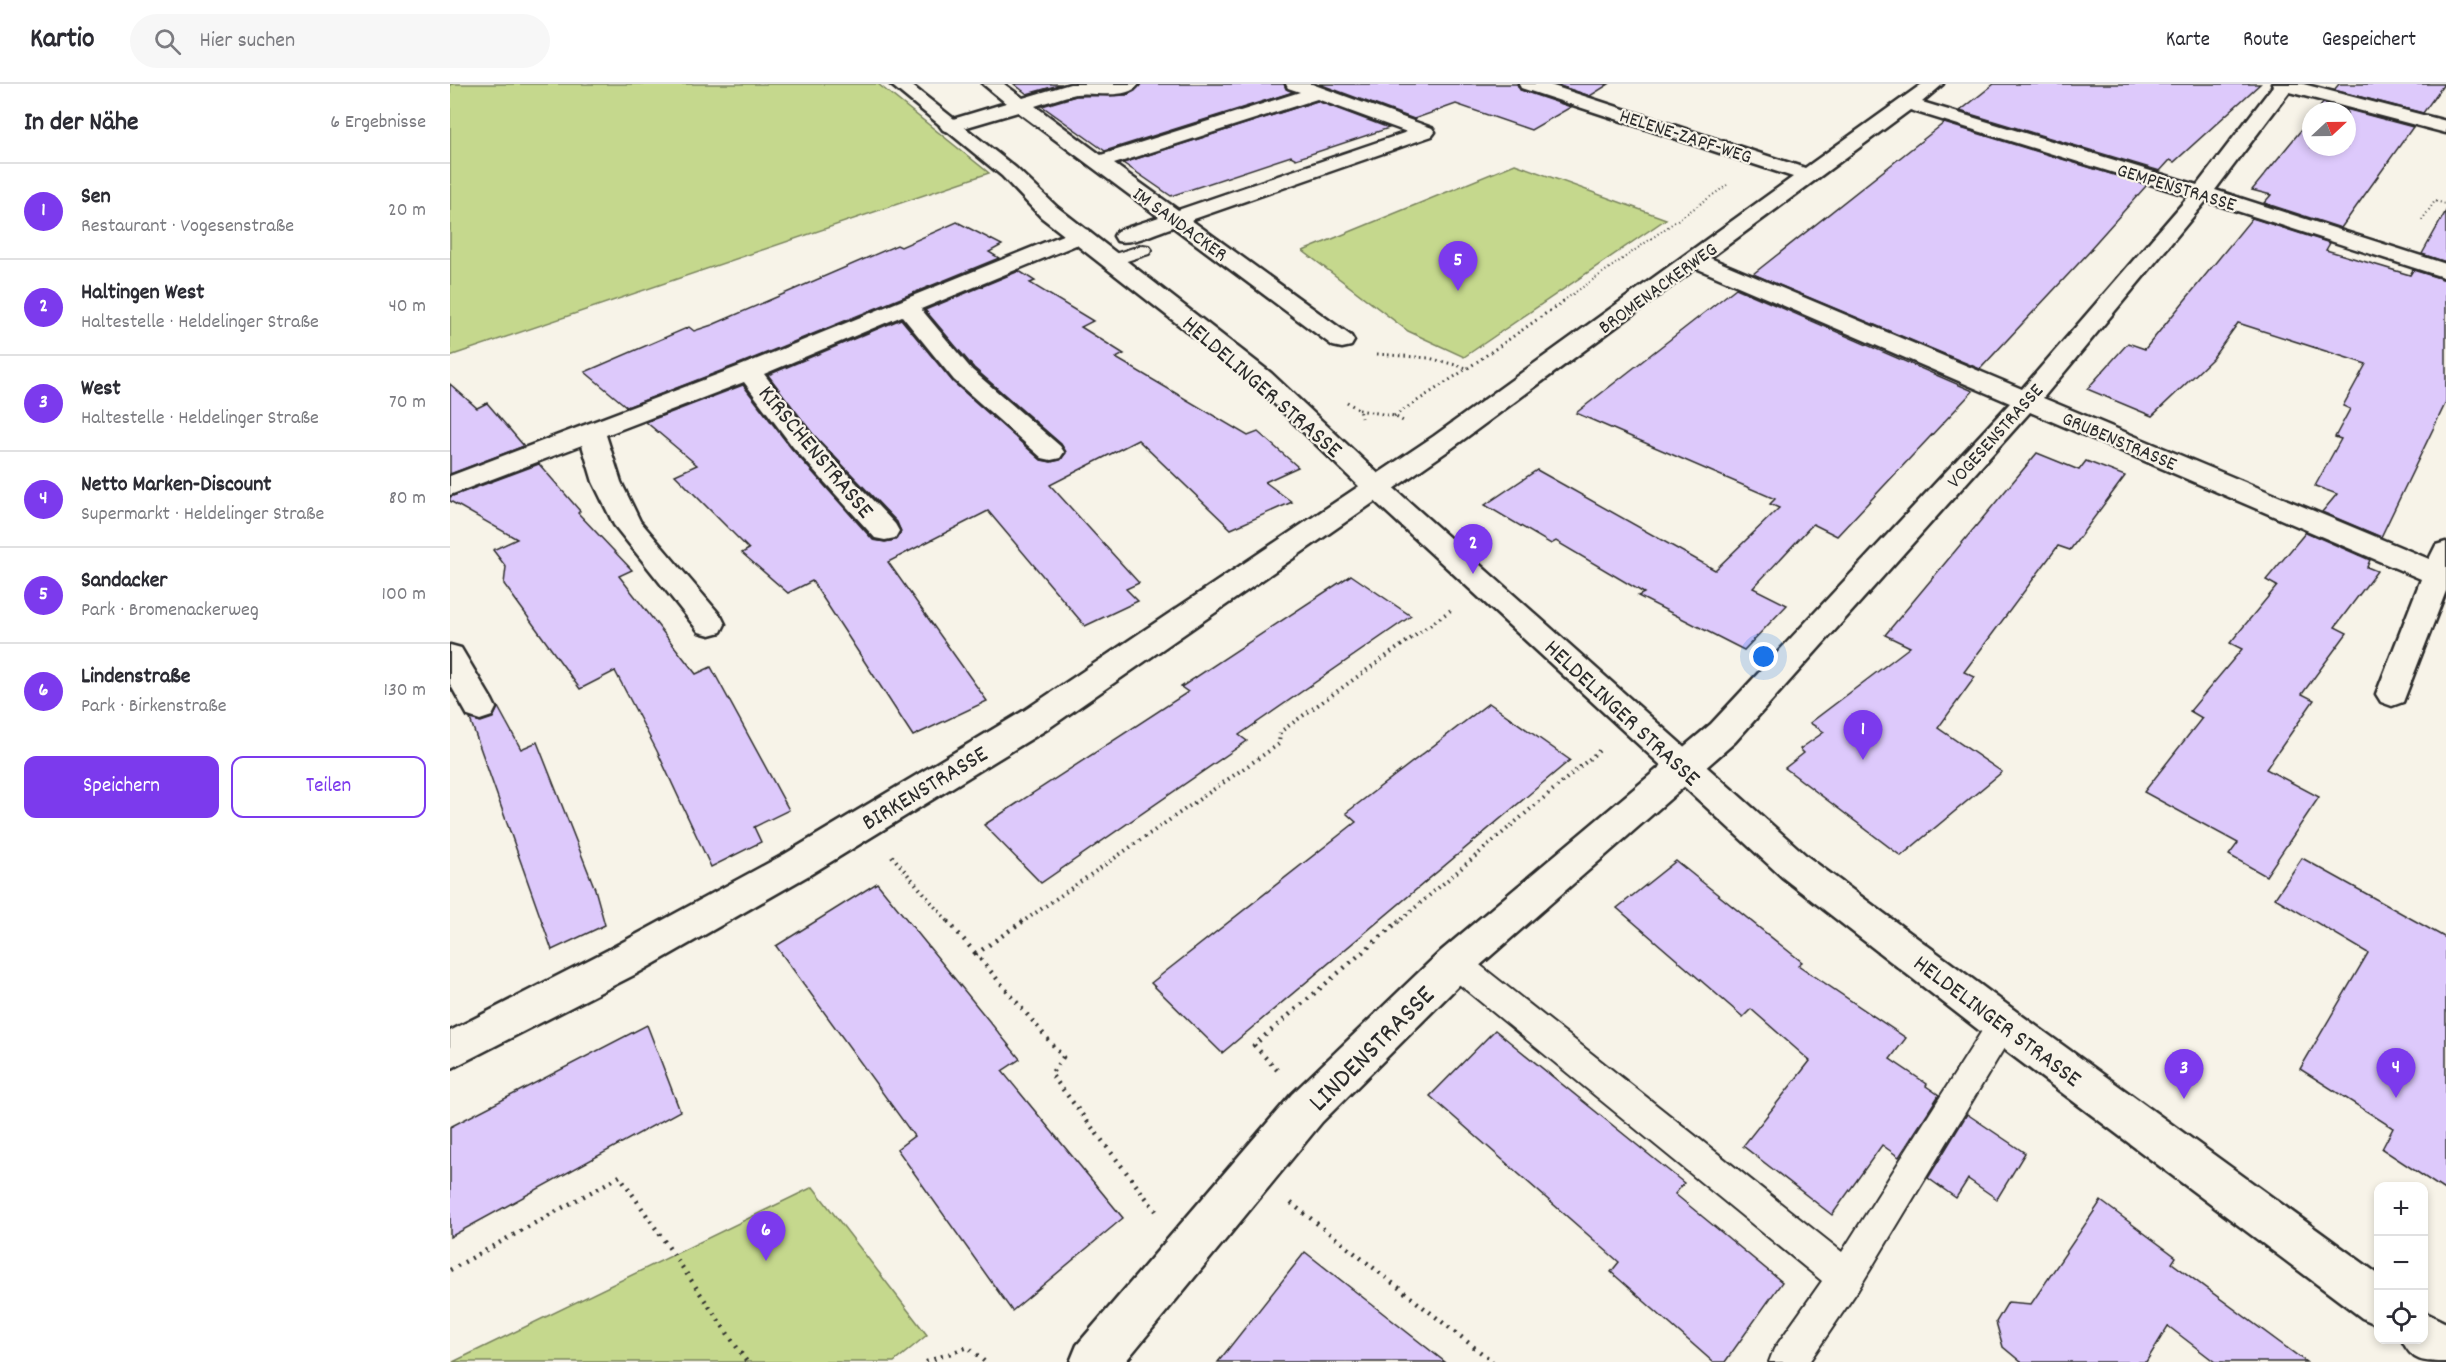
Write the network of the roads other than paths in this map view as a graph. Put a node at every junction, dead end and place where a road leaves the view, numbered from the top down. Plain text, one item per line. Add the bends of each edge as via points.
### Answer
1 (899, 84) edge
2 (992, 84) edge
3 (1130, 84) edge
4 (1295, 84) edge
5 (1528, 84) edge
6 (1934, 84) edge
7 (2283, 84) edge
8 (1079, 86) edge
9 (1316, 93) junction
10 (1906, 103) junction
11 (1021, 105) junction
12 (950, 126) junction
13 (2446, 127) edge
14 (1098, 162) junction
15 (1809, 176) junction
16 (2202, 193) junction
17 (1175, 219) junction
18 (1080, 235) junction
19 (1125, 236) dead end
20 (1143, 250) dead end
21 (1114, 260) junction
22 (1695, 260) junction
23 (2446, 271) edge
24 (907, 307) junction
25 (1342, 341) dead end
26 (750, 371) junction
27 (2026, 401) junction
28 (591, 432) junction
29 (1051, 452) dead end
30 (450, 486) edge
31 (1378, 489) junction
32 (885, 531) dead end
33 (2443, 568) edge
34 (710, 624) dead end
35 (450, 656) edge
36 (2392, 694) dead end
37 (480, 708) dead end
38 (1682, 766) junction
39 (1455, 963) junction
40 (2003, 1025) junction
41 (450, 1051) edge
42 (1846, 1278) junction
43 (2374, 1298) edge
44 (2428, 1338) edge
45 (2446, 1352) edge
46 (1094, 1362) edge
47 (1787, 1362) edge

1 - 12 street, HELDELINGER STRASSE
2 - 11 street
3 - 8 street via 1117,88
4 - 9 street
5 - 15 street, HELENE-ZAPF-WEG
6 - 10 street, BROMENACKERWEG
7 - 13 street
7 - 16 street, VOGESENSTRASSE
8 - 11 street
9 - 14 street
9 - 17 street via 1425,132
10 - 15 street, BROMENACKERWEG
10 - 16 street, GEMPENSTRASSE
11 - 12 street
11 - 14 street, IM SANDACKER
12 - 18 street, HELDELINGER STRASSE
14 - 17 street, IM SANDACKER
15 - 22 street, BROMENACKERWEG
16 - 23 street, GEMPENSTRASSE
16 - 27 street, VOGESENSTRASSE
17 - 19 street
17 - 25 street, IM SANDACKER
18 - 21 street, HELDELINGER STRASSE
18 - 24 street, KIRSCHENSTRASSE
20 - 21 lane
21 - 31 street, HELDELINGER STRASSE via 1262,378
22 - 27 street, GRUBENSTRASSE
22 - 31 street, BROMENACKERWEG
24 - 26 street, KIRSCHENSTRASSE
24 - 29 street via 963,375
26 - 28 street, KIRSCHENSTRASSE
26 - 32 street, KIRSCHENSTRASSE via 802,441
27 - 33 street, GRUBENSTRASSE
27 - 38 street, VOGESENSTRASSE via 1723,733
28 - 30 street, KIRSCHENSTRASSE
28 - 34 street via 606,482 628,525
31 - 38 street, HELDELINGER STRASSE
31 - 41 street, BIRKENSTRASSE via 1037,719 865,824 622,962
33 - 36 street
35 - 37 street
38 - 39 street, LINDENSTRASSE
38 - 40 street, HELDELINGER STRASSE via 1795,867
39 - 42 lane
39 - 46 street, LINDENSTRASSE via 1307,1108
40 - 42 lane
40 - 43 street, HELDELINGER STRASSE
42 - 47 lane
44 - 45 street

